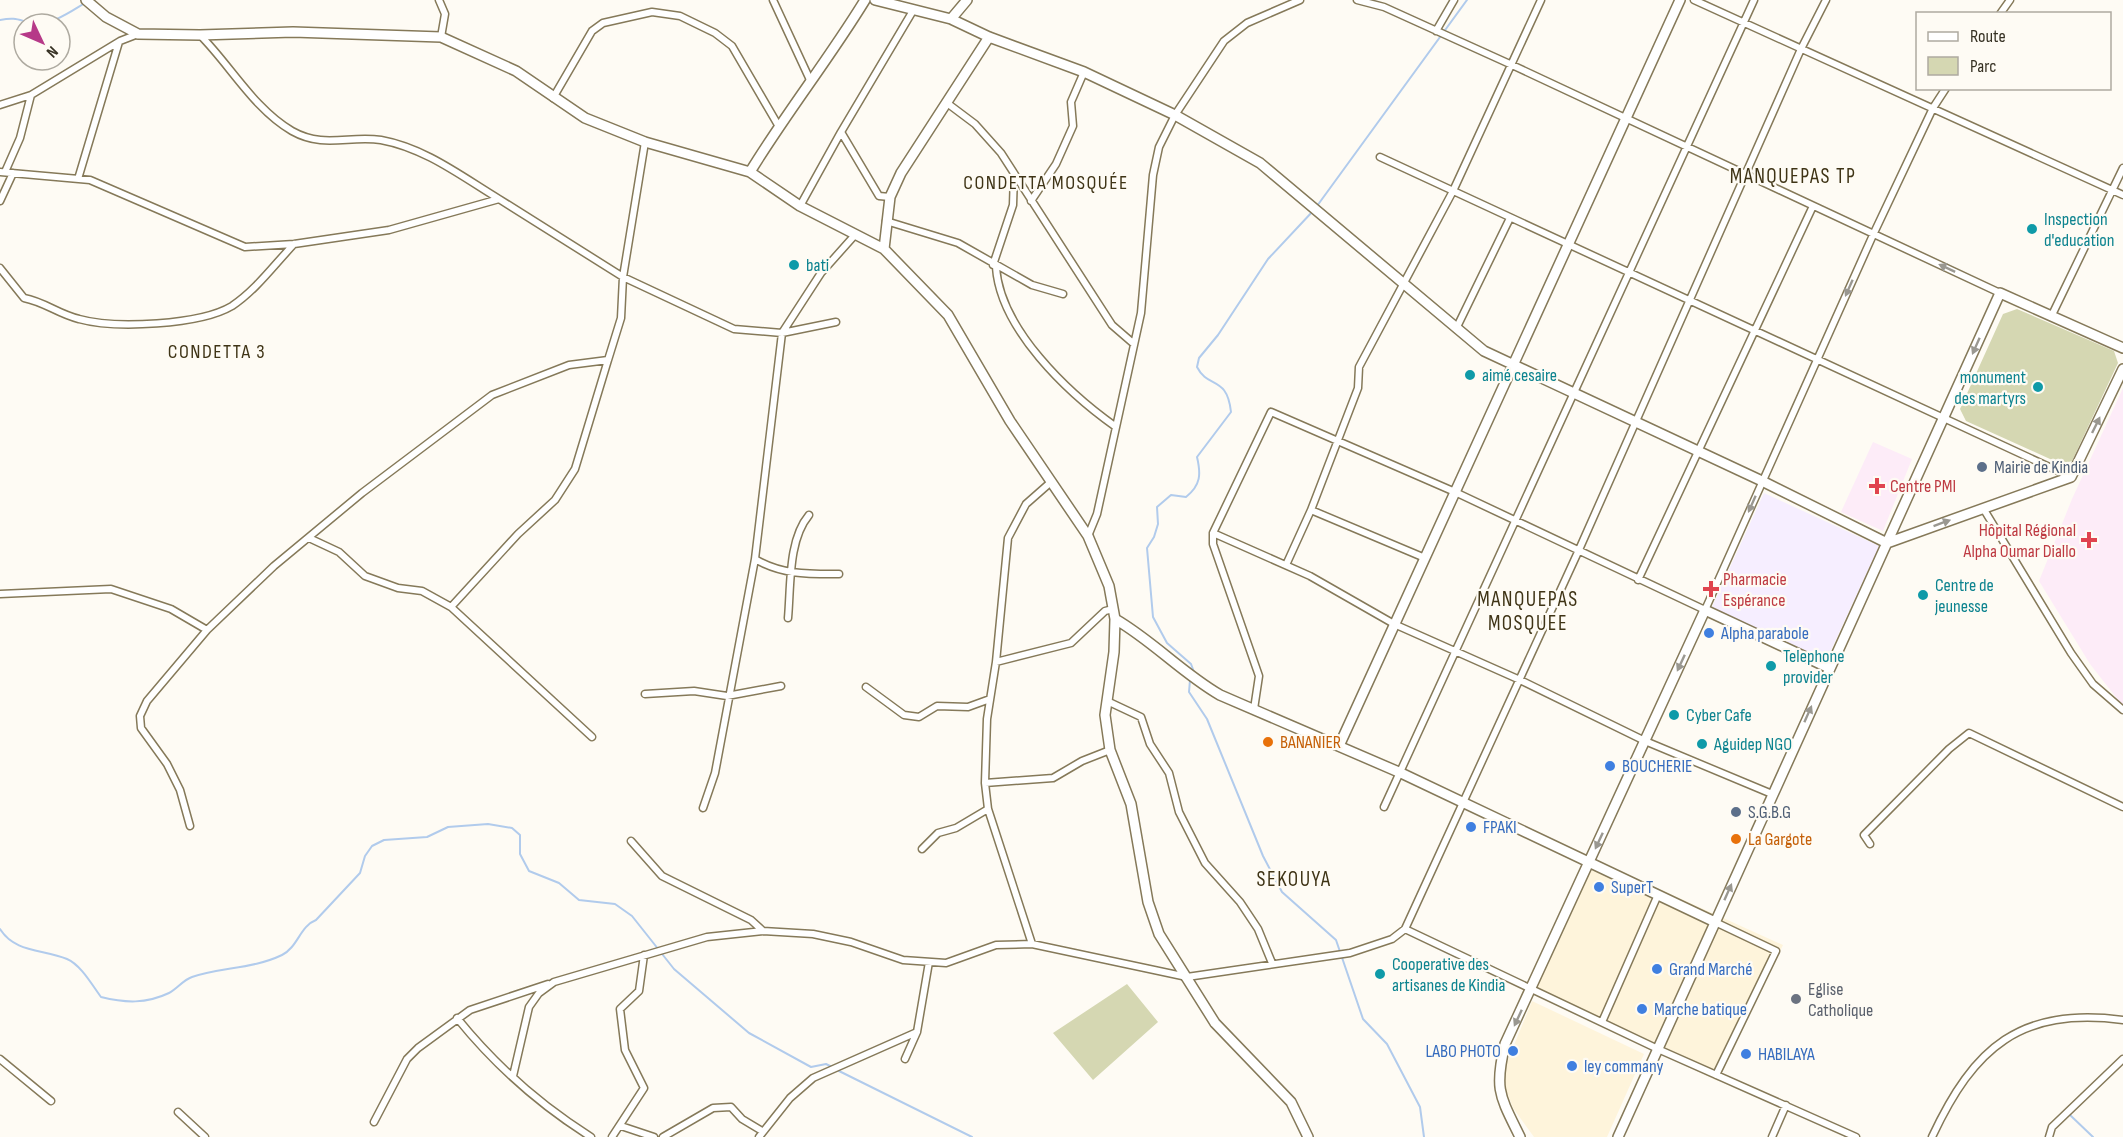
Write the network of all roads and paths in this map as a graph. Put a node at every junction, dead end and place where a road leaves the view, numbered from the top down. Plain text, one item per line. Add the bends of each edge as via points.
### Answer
1 (439, 0) edge
2 (773, 0) edge
3 (865, 0) edge
4 (875, 0) edge
5 (967, 0) edge
6 (1300, 0) edge
7 (1357, 0) edge
8 (1454, 0) edge
9 (1541, 0) edge
10 (1680, 0) edge
11 (1694, 0) edge
12 (1754, 0) edge
13 (1826, 0) edge
14 (89, 4) edge
15 (914, 9) junction
16 (951, 19) junction
17 (1744, 23) junction
18 (1441, 33) junction
19 (138, 34) junction
20 (200, 35) junction
21 (441, 37) junction
22 (989, 37) junction
23 (120, 41) junction
24 (1801, 49) junction
25 (1512, 65) junction
26 (1084, 72) junction
27 (811, 83) junction
28 (1945, 90) edge
29 (31, 95) junction
30 (553, 98) junction
31 (947, 103) junction
32 (0, 105) edge
33 (1933, 108) junction
34 (1175, 116) junction
35 (1626, 118) junction
36 (778, 125) junction
37 (841, 132) junction
38 (645, 142) junction
39 (1687, 147) junction
40 (1380, 158) dead end
41 (2123, 168) edge
42 (6, 172) edge
43 (750, 172) junction
44 (1014, 174) junction
45 (1745, 175) junction
46 (78, 179) junction
47 (2112, 190) junction
48 (1453, 191) junction
49 (2123, 195) edge
50 (890, 197) junction
51 (499, 199) junction
52 (0, 201) edge
53 (1031, 201) junction
54 (800, 206) junction
55 (1813, 206) junction
56 (1510, 218) junction
57 (886, 222) junction
58 (1874, 235) junction
59 (854, 236) junction
60 (294, 244) junction
61 (1568, 245) junction
62 (884, 249) junction
63 (995, 266) junction
64 (0, 268) edge
65 (1630, 273) junction
66 (623, 277) junction
67 (1404, 286) junction
68 (2000, 293) junction
69 (1064, 294) dead end
70 (1689, 301) junction
71 (2051, 317) junction
72 (836, 322) dead end
73 (1456, 329) junction
74 (1754, 331) junction
75 (782, 333) junction
76 (1134, 344) junction
77 (2123, 348) edge
78 (608, 360) junction
79 (1817, 360) junction
80 (1512, 367) junction
81 (2123, 369) edge
82 (1574, 395) junction
83 (1943, 419) junction
84 (1635, 424) junction
85 (1116, 427) junction
86 (1338, 441) junction
87 (1698, 453) junction
88 (2071, 477) junction
89 (1762, 481) junction
90 (1051, 482) junction
91 (1455, 492) junction
92 (1983, 508) junction
93 (1311, 510) junction
94 (809, 515) dead end
95 (1516, 523) junction
96 (1213, 533) junction
97 (1088, 536) junction
98 (309, 538) junction
99 (1887, 543) junction
100 (1578, 552) junction
101 (1425, 558) junction
102 (755, 559) junction
103 (1286, 566) junction
104 (793, 574) junction
105 (839, 574) dead end
106 (1638, 580) junction
107 (0, 594) edge
108 (451, 608) junction
109 (1705, 610) junction
110 (1114, 614) junction
111 (788, 618) dead end
112 (1394, 624) junction
113 (207, 630) junction
114 (1457, 651) junction
115 (996, 662) junction
116 (1829, 668) junction
117 (1520, 680) junction
118 (781, 686) dead end
119 (866, 687) dead end
120 (645, 694) dead end
121 (727, 696) junction
122 (990, 699) junction
123 (1107, 701) junction
124 (1254, 709) junction
125 (2123, 710) edge
126 (592, 737) dead end
127 (1645, 741) junction
128 (1339, 746) junction
129 (1110, 750) junction
130 (1401, 773) junction
131 (984, 783) junction
132 (1772, 794) junction
133 (1463, 804) junction
134 (1384, 807) dead end
135 (2123, 807) edge
136 (703, 808) dead end
137 (988, 809) junction
138 (190, 826) dead end
139 (631, 841) dead end
140 (1870, 844) dead end
141 (922, 849) dead end
142 (1589, 864) junction
143 (1657, 897) junction
144 (1714, 922) junction
145 (1405, 929) junction
146 (763, 931) junction
147 (1032, 944) junction
148 (645, 955) junction
149 (929, 962) junction
150 (1272, 963) junction
151 (1187, 977) junction
152 (554, 982) junction
153 (1532, 989) junction
154 (457, 1018) junction
155 (2123, 1020) edge
156 (1602, 1022) junction
157 (917, 1032) junction
158 (1658, 1048) junction
159 (0, 1059) edge
160 (905, 1059) dead end
161 (2123, 1059) edge
162 (1716, 1075) junction
163 (513, 1076) junction
164 (51, 1101) dead end
165 (1786, 1105) junction
166 (178, 1112) dead end
167 (375, 1122) dead end
168 (621, 1126) junction
169 (761, 1134) edge
170 (205, 1137) edge
171 (591, 1137) edge
172 (612, 1137) edge
173 (654, 1137) edge
174 (663, 1137) edge
175 (1308, 1137) edge
176 (1520, 1137) edge
177 (1618, 1137) edge
178 (1772, 1137) edge
179 (1856, 1137) edge
180 (1932, 1137) edge
181 (2049, 1137) edge

1 - 21 street via 445,14
2 - 27 street
3 - 27 street
4 - 15 street
5 - 16 street
6 - 34 street via 1247,23 1224,41
7 - 18 street via 1384,7
8 - 18 street
9 - 25 street
10 - 35 street
11 - 17 street
12 - 17 street
13 - 24 street
14 - 19 street
15 - 16 street
15 - 37 street
16 - 22 street
17 - 24 street
17 - 39 street
18 - 25 street
19 - 20 street
19 - 23 street
20 - 21 street via 293,32
20 - 51 street via 247,90 292,131 321,142 359,138 416,149
21 - 30 street via 516,71
22 - 26 street
22 - 31 street
23 - 29 street
23 - 46 street
24 - 33 street
24 - 45 street
25 - 35 street
25 - 48 street
26 - 34 street
26 - 53 street via 1071,102 1073,126 1056,164
27 - 36 street
28 - 33 street
29 - 32 street
29 - 42 street
30 - 36 street via 592,31 603,23 652,12 680,16 716,33 732,46
30 - 38 street via 585,118
31 - 44 street via 975,124
31 - 50 street via 901,173
33 - 47 street
33 - 58 street
34 - 67 street via 1260,163
34 - 76 street via 1160,147 1154,175 1141,313
35 - 39 street
35 - 61 street
36 - 43 street
37 - 50 street via 879,196
37 - 54 street
38 - 43 street
38 - 66 street
39 - 45 street
39 - 65 street
40 - 48 street
41 - 47 street
42 - 46 street
42 - 52 street
43 - 54 street
44 - 53 street
44 - 63 street via 1013,205
45 - 55 street
45 - 70 street
46 - 60 street via 90,180 245,247
47 - 49 street
47 - 71 street
48 - 56 street
48 - 67 street
50 - 57 street
51 - 60 street via 389,230
51 - 66 street
53 - 76 street via 1112,325
54 - 59 street
55 - 58 street
55 - 74 street
56 - 61 street
56 - 73 street
57 - 62 street
57 - 63 street via 958,243
68 -> 58 street
58 -> 79 street
59 - 62 street
59 - 75 street via 821,273
60 - 64 street via 231,306 203,317 120,326 78,319 44,302 24,298
61 - 65 street
61 - 80 street
62 - 90 street via 948,315
63 - 69 street via 1032,285
63 - 85 street via 1007,311 1042,360 1091,409
65 - 70 street
65 - 82 street
66 - 75 street via 734,329
66 - 78 street via 621,318
67 - 73 street
67 - 86 street via 1359,367 1358,388
68 - 71 street
68 -> 83 street
70 - 74 street
70 - 84 street
71 - 77 street
72 - 75 street
73 - 80 street
74 - 79 street
74 - 87 street
75 - 102 street
76 - 85 street
78 - 98 street via 569,365 492,395
78 - 108 street via 574,469 555,500 518,534
79 - 83 street
79 - 89 street
80 - 82 street
80 - 91 street
88 -> 81 street
82 - 84 street
82 - 95 street
83 - 88 street
83 - 99 street
84 - 87 street
84 - 100 street
85 - 97 street via 1097,514
86 - 91 street
86 - 93 street
86 - 96 street via 1271,412
87 - 89 street
87 - 106 street
88 - 92 street
89 - 99 street
89 -> 109 street
90 - 97 street
90 - 115 street via 1026,504 1008,538
91 - 95 street
91 - 101 street
99 -> 92 street
92 - 125 street via 2071,653 2093,684
93 - 101 street
93 - 103 street
94 - 104 street via 794,543
95 - 100 street
95 - 114 street
96 - 103 street
96 - 124 street via 1213,544 1259,676
97 - 110 street via 1108,586
98 - 108 street via 339,552 365,576 398,588 422,591
98 - 113 street
99 - 116 street
100 - 106 street
100 - 117 street
101 - 112 street
102 - 104 street
102 - 121 street
103 - 112 street
104 - 105 street
104 - 111 street
106 - 109 street
107 - 113 street via 111,589 171,609
108 - 126 street
109 - 116 street
109 -> 127 street
110 - 115 street via 1105,611 1071,643
110 - 123 street
110 - 124 street via 1194,680
112 - 114 street
112 - 128 street
113 - 138 street via 147,701 141,716 141,728 180,790
114 - 117 street
114 - 130 street
115 - 122 street
132 -> 116 street
117 - 127 street
117 - 133 street
118 - 121 street
119 - 122 street via 903,715 920,717 937,706 968,707
120 - 121 street via 694,691
121 - 136 street via 715,773
122 - 131 street
123 - 129 street
123 - 150 street via 1141,717 1150,744 1169,773 1179,812 1205,863 1240,902 1258,929
124 - 128 street
127 - 132 street
127 -> 142 street
128 - 130 street
129 - 131 street via 1053,778
129 - 151 street via 1131,804 1148,902 1159,934
130 - 133 street
130 - 134 street
131 - 137 street
144 -> 132 street
133 - 142 street
133 - 145 street
135 - 140 street via 1969,734 1949,748 1864,835
137 - 141 street via 956,828 938,833
137 - 147 street
139 - 146 street via 662,876 751,920
142 - 143 street
142 - 153 street
143 - 144 street
143 - 156 street
144 - 158 street
144 - 162 street via 1776,951
145 - 150 street via 1384,943 1350,953
145 - 153 street
146 - 148 street via 707,937
146 - 149 street via 813,934 903,960
147 - 149 street via 996,945 946,963
147 - 151 street
148 - 152 street
148 - 168 street via 639,992 620,1009 625,1050 644,1088
149 - 157 street
150 - 151 street
151 - 175 street via 1215,1023 1291,1102
152 - 154 street
152 - 163 street via 529,1007
153 - 156 street
153 -> 176 street via 1505,1044 1498,1074 1499,1096
154 - 163 street via 482,1050
154 - 167 street via 407,1059
155 - 180 street via 2058,1019 2034,1025 1985,1053 1946,1108
156 - 158 street
157 - 160 street
157 - 169 street via 813,1078 790,1098
158 - 162 street
158 - 177 street
159 - 164 street
161 - 181 street via 2052,1127
162 - 165 street
163 - 171 street via 544,1106
165 - 178 street
165 - 179 street
166 - 170 street
168 - 172 street
168 - 173 street
169 - 174 street via 731,1107 713,1108

